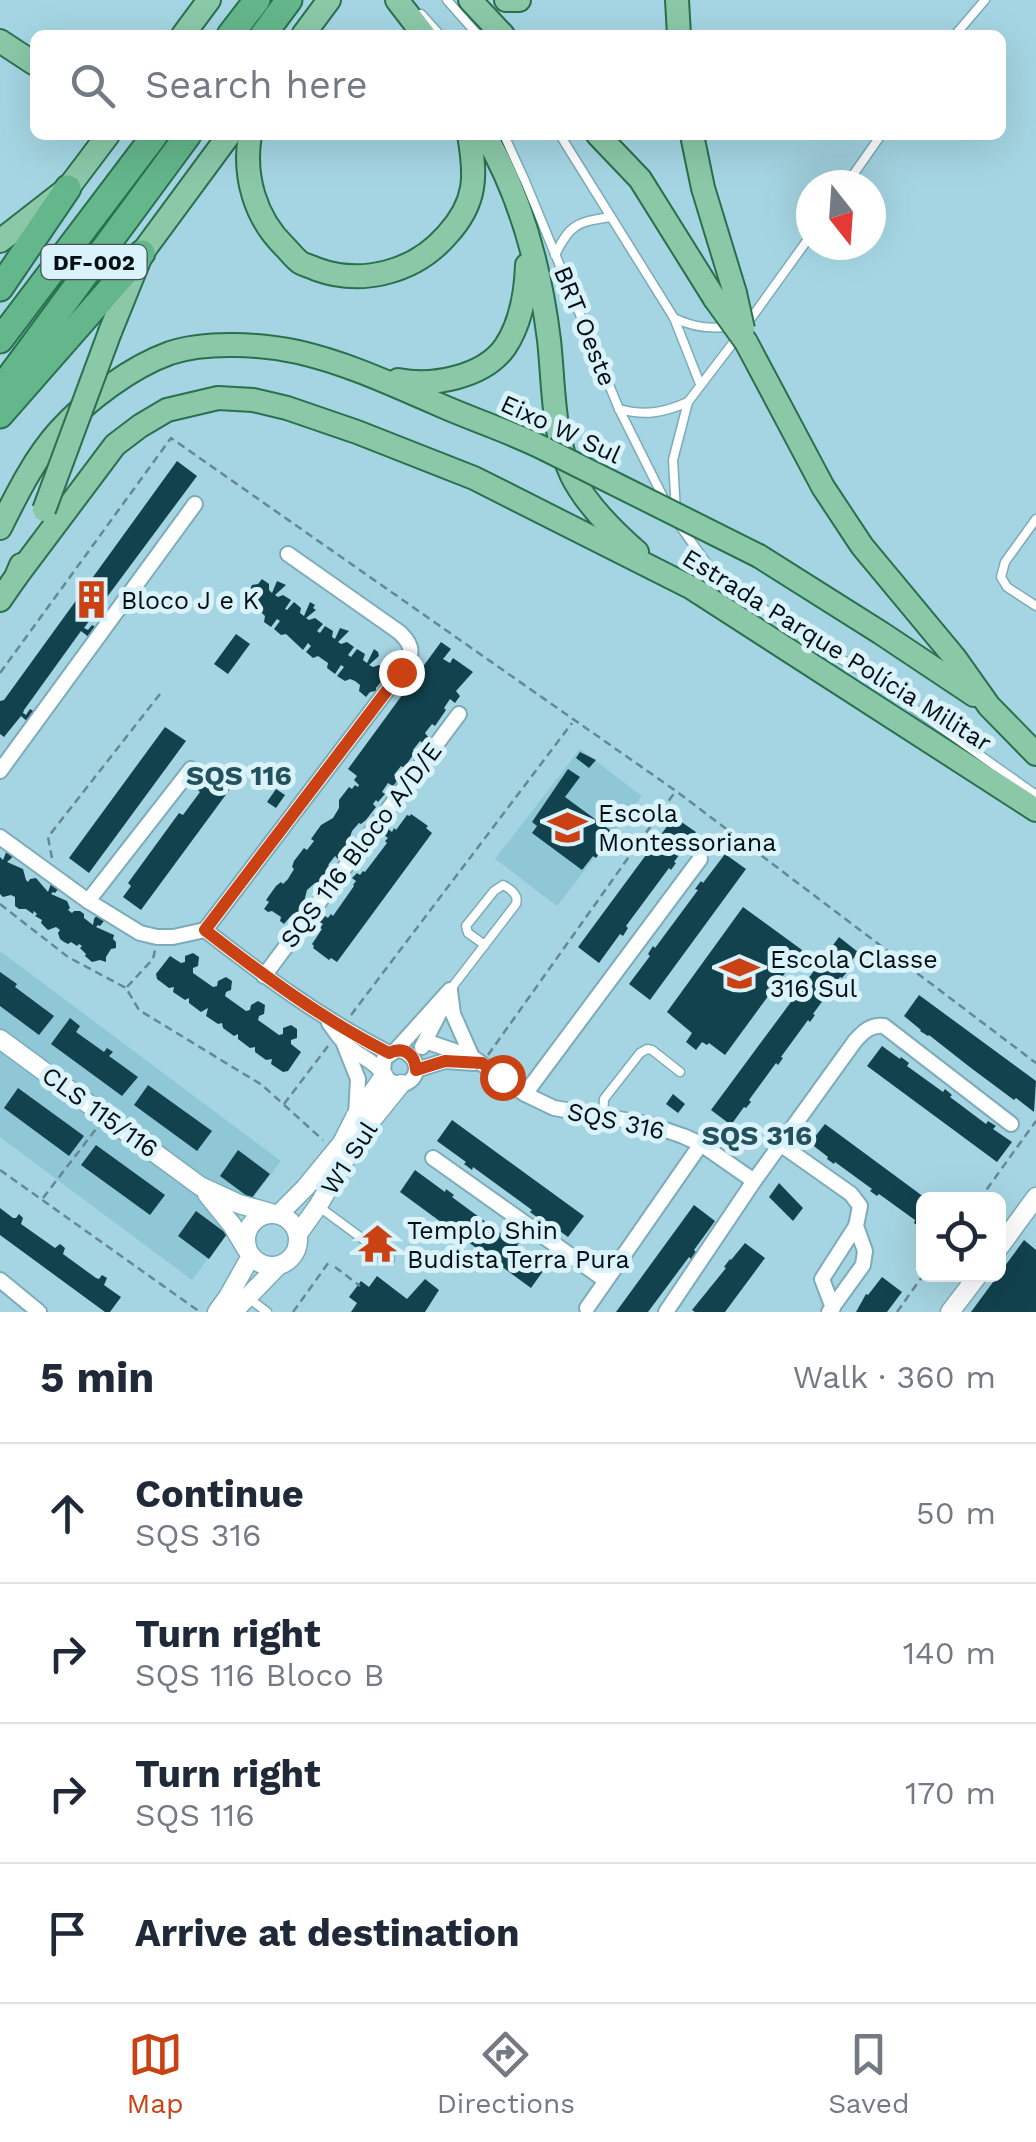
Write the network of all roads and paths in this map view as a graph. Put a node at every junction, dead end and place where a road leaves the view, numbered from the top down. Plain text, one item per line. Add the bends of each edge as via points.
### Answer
1 (210, 0) edge
2 (257, 0) edge
3 (289, 0) edge
4 (399, 0) edge
5 (447, 0) edge
6 (470, 0) edge
7 (506, 0) edge
8 (520, 0) edge
9 (677, 0) edge
10 (984, 0) edge
11 (186, 30) edge
12 (234, 30) edge
13 (267, 30) edge
14 (420, 30) edge
15 (436, 30) edge
16 (474, 30) edge
17 (498, 30) edge
18 (679, 30) edge
19 (959, 30) edge
20 (0, 41) edge
21 (30, 61) edge
22 (104, 140) edge
23 (151, 140) edge
24 (184, 140) edge
25 (225, 140) edge
26 (249, 140) edge
27 (470, 140) edge
28 (487, 140) edge
29 (506, 140) edge
30 (563, 140) edge
31 (603, 140) edge
32 (693, 140) edge
33 (878, 140) edge
34 (857, 170) edge
35 (68, 188) junction
36 (522, 213) junction
37 (611, 217) junction
38 (0, 242) edge
39 (142, 254) junction
40 (555, 255) junction
41 (796, 256) edge
42 (0, 288) edge
43 (725, 296) junction
44 (753, 316) junction
45 (674, 318) junction
46 (0, 340) edge
47 (370, 374) junction
48 (700, 384) junction
49 (0, 390) edge
50 (688, 402) junction
51 (619, 409) junction
52 (0, 416) edge
53 (195, 504) dead end
54 (1036, 519) edge
55 (677, 522) junction
56 (0, 528) edge
57 (288, 554) dead end
58 (658, 571) junction
59 (16, 577) junction
60 (0, 600) edge
61 (1036, 606) edge
62 (0, 674) edge
63 (160, 694) dead end
64 (989, 706) junction
65 (458, 714) dead end
66 (574, 720) junction
67 (1036, 754) edge
68 (191, 769) dead end
69 (0, 771) edge
70 (676, 791) junction
71 (1036, 795) edge
72 (1036, 810) edge
73 (0, 836) edge
74 (700, 859) dead end
75 (54, 863) dead end
76 (88, 902) junction
77 (0, 904) edge
78 (205, 930) junction
79 (158, 937) junction
80 (486, 945) junction
81 (264, 976) junction
82 (126, 988) junction
83 (450, 990) junction
84 (326, 1018) junction
85 (339, 1038) junction
86 (0, 1039) edge
87 (425, 1041) junction
88 (392, 1051) junction
89 (477, 1060) junction
90 (1036, 1063) edge
91 (416, 1066) junction
92 (680, 1072) dead end
93 (389, 1078) junction
94 (525, 1094) junction
95 (284, 1104) junction
96 (106, 1116) junction
97 (356, 1116) junction
98 (603, 1117) junction
99 (1036, 1122) edge
100 (1012, 1124) dead end
101 (701, 1144) junction
102 (780, 1144) junction
103 (335, 1151) junction
104 (433, 1158) dead end
105 (0, 1170) edge
106 (754, 1181) junction
107 (200, 1186) junction
108 (985, 1192) edge
109 (1036, 1197) edge
110 (42, 1200) junction
111 (318, 1206) junction
112 (275, 1214) junction
113 (856, 1226) junction
114 (298, 1234) junction
115 (1006, 1238) edge
116 (249, 1253) junction
117 (390, 1259) dead end
118 (328, 1262) dead end
119 (278, 1266) junction
120 (335, 1267) dead end
121 (0, 1280) edge
122 (604, 1280) junction
123 (918, 1282) edge
124 (973, 1282) edge
125 (360, 1286) dead end
126 (248, 1298) junction
127 (586, 1308) dead end
128 (831, 1310) edge
129 (39, 1312) edge
130 (200, 1312) edge
131 (217, 1312) edge
132 (233, 1312) edge
133 (266, 1312) edge
134 (293, 1312) edge
135 (666, 1312) edge
136 (896, 1312) edge
137 (950, 1312) edge

1 - 11 main road
2 - 12 highway
3 - 13 highway
4 - 14 main road
4 - 15 lane
5 - 16 lane
6 - 17 main road
7 - 8 main road
9 - 18 main road
10 - 19 lane
20 - 21 main road
22 - 35 main road
23 - 46 highway, DF-002
24 - 49 highway, DF-002
25 - 39 main road
26 - 27 main road via 248,178 270,232 302,263 361,277 400,270 434,250 459,222 472,190
28 - 36 main road
29 - 40 lane
30 - 37 lane
31 - 43 main road, Estrada Parque Polícia Militar via 640,178
32 - 43 main road
33 - 34 lane
35 - 38 main road
35 - 42 highway
36 - 47 main road via 526,290 504,349 462,376 437,382
36 - 58 main road via 545,309 562,450 592,506
37 - 40 lane, BRT Oeste via 566,232
37 - 45 lane
39 - 52 highway
39 - 59 main road, bridge
40 - 51 lane, BRT Oeste
41 - 44 lane
43 - 64 main road, Estrada Parque Polícia Militar, bridge via 822,487
44 - 45 lane via 714,329
44 - 48 lane
45 - 48 lane
47 - 56 main road, Eixo W Sul via 295,351 213,346 171,353 115,381 59,431
47 - 64 main road, Eixo W Sul, bridge via 545,449 759,556
48 - 50 lane
50 - 51 lane, BRT Oeste via 641,414
50 - 55 lane via 674,460
51 - 55 lane, BRT Oeste
53 - 69 street
54 - 61 lane via 1001,577
55 - 71 lane, BRT Oeste via 708,565 742,594
57 - 78 street via 408,640 412,652
58 - 59 main road via 474,478 374,438 287,408 218,398 167,410 115,444
58 - 72 main road, Estrada Parque Polícia Militar
59 - 60 main road
62 - 66 path via 171,438
63 - 75 path via 48,837
64 - 67 main road, Estrada Parque Polícia Militar
65 - 81 street, SQS 116 Bloco A/D/E
66 - 70 path
66 - 85 path
68 - 76 street
70 - 89 path
70 - 90 path
73 - 76 street
74 - 94 street
76 - 79 street
77 - 82 path via 68,957
78 - 79 street
78 - 81 street
79 - 82 path via 153,959
80 - 80 lane via 517,901 503,885 466,926
80 - 83 lane
81 - 84 street
82 - 95 path via 140,1010
83 - 87 street
83 - 88 street
83 - 89 street
84 - 85 street
84 - 88 street
85 - 93 street
85 - 95 path
85 - 97 street via 358,1078
86 - 96 street, CLS 115/116
87 - 89 street, SQS 316
87 - 91 street
88 - 91 street via 411,1054
88 - 93 street via 382,1066
89 - 91 street
89 - 94 street, SQS 316
91 - 93 street via 414,1076
92 - 98 lane via 646,1049 604,1100
93 - 97 street, W1 Sul
93 - 111 street, W1 Sul
94 - 98 street, SQS 316 via 554,1108
95 - 103 path
96 - 107 street, CLS 115/116
96 - 110 path
97 - 103 street, W1 Sul
98 - 101 street, SQS 316 via 648,1124
99 - 108 path
100 - 102 street via 884,1026 871,1027
101 - 106 street, SQS 316
101 - 122 street, SQS 316
102 - 106 street
102 - 113 street via 858,1200
103 - 112 street, W1 Sul
104 - 122 street
105 - 110 path
106 - 135 street
107 - 112 street, CLS 115/116
107 - 116 street, CLS 115/116
109 - 115 street
110 - 130 path
111 - 114 street, W1 Sul
111 - 117 lane
112 - 114 street via 291,1221
112 - 116 street via 253,1222
113 - 128 street via 822,1280
113 - 128 street via 863,1265
114 - 119 street via 295,1254
116 - 119 street via 258,1263
116 - 131 street
118 - 134 path
119 - 126 street
120 - 125 path
121 - 129 street
122 - 127 street, SQS 316
123 - 136 path
124 - 137 street
126 - 132 street
126 - 133 lane

